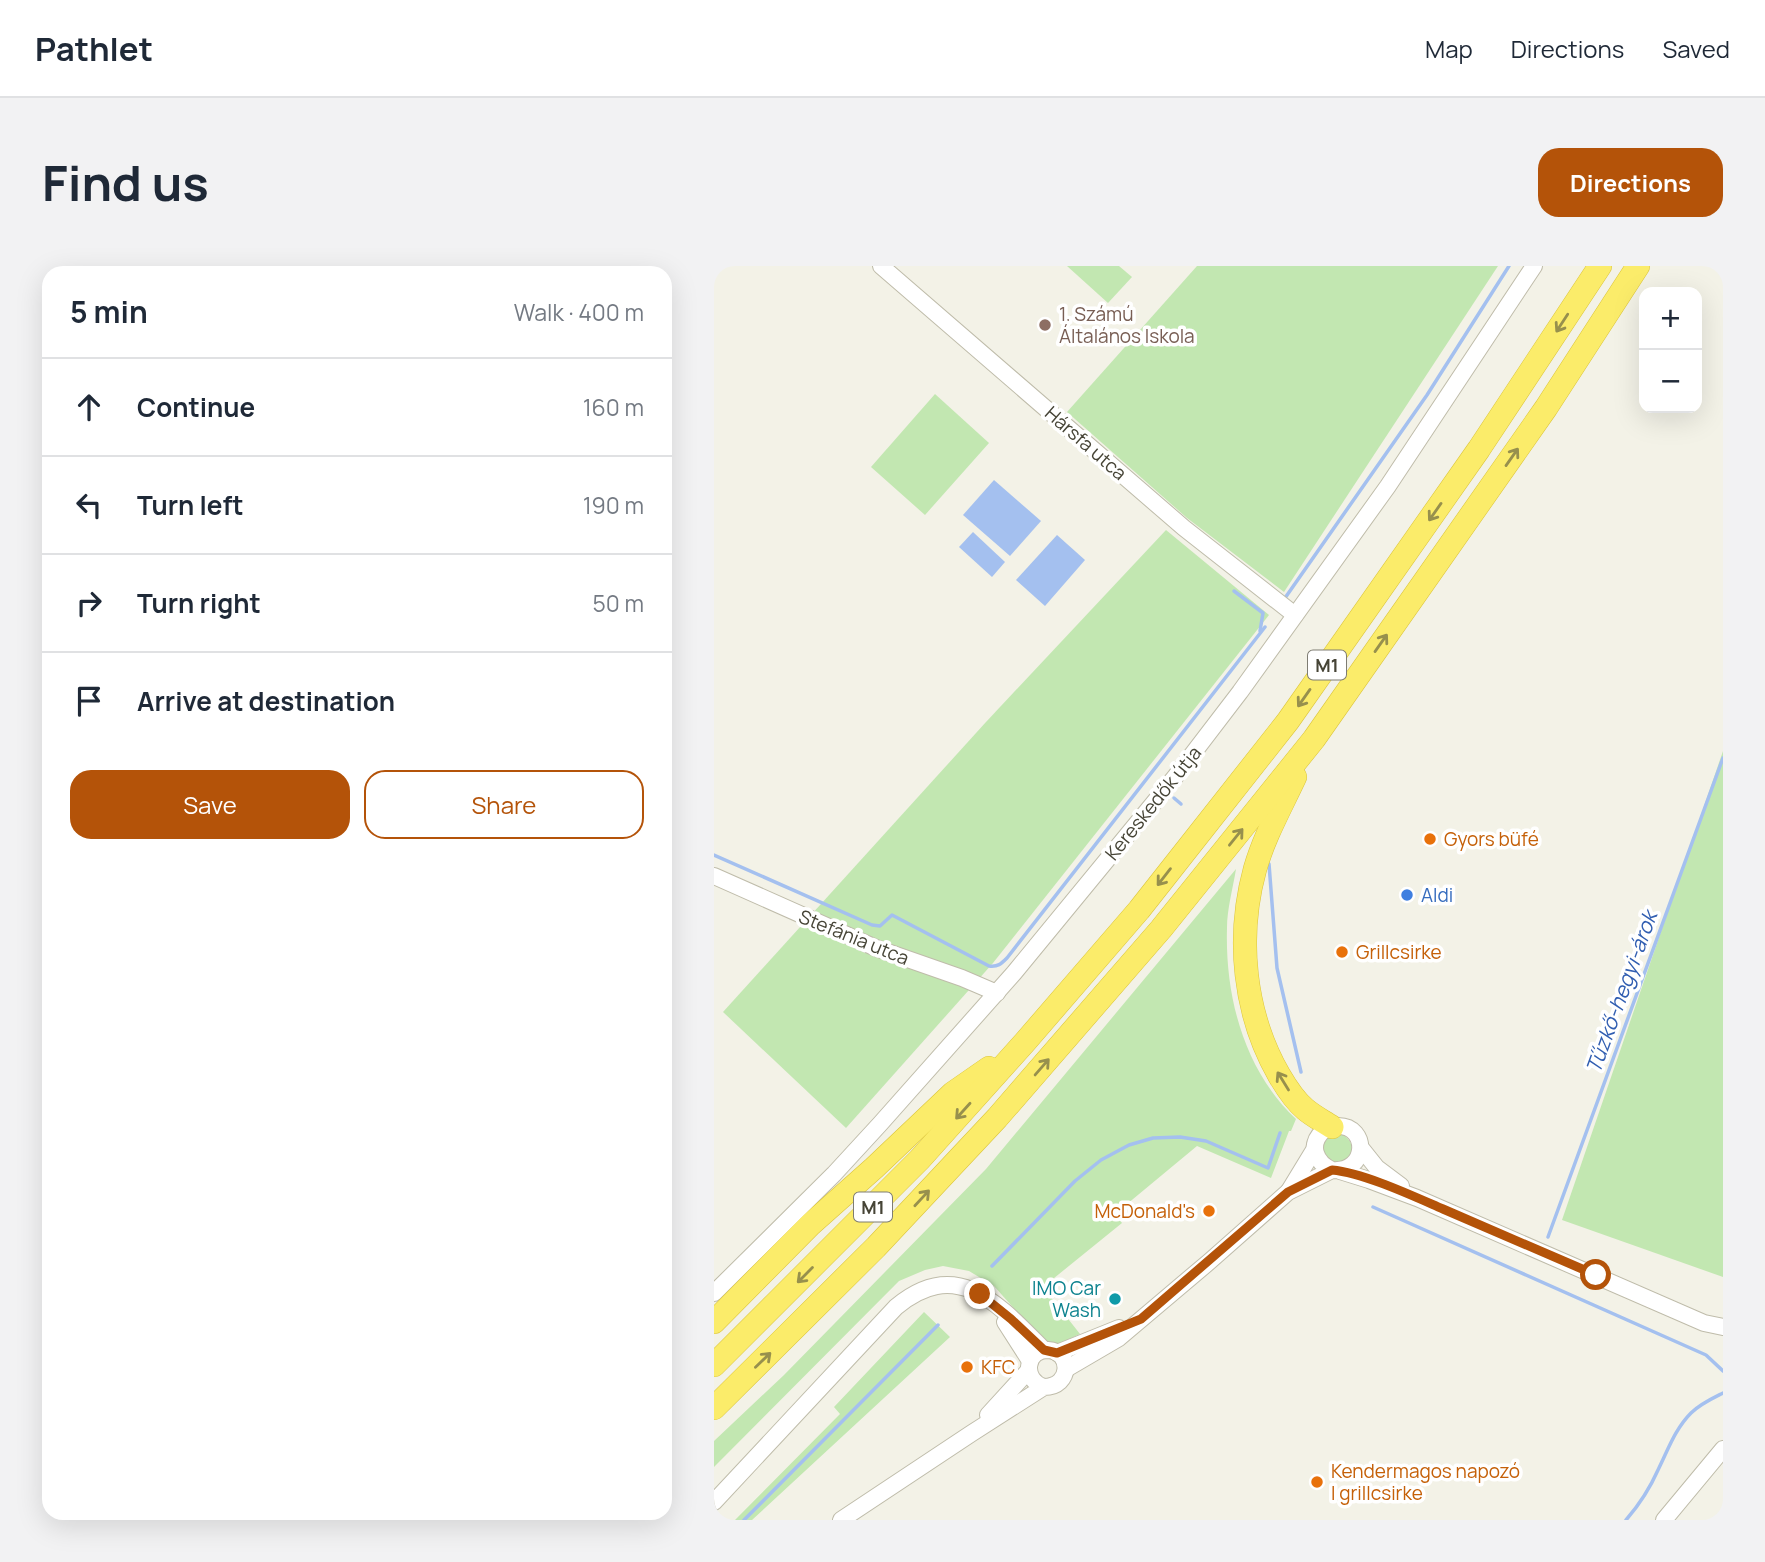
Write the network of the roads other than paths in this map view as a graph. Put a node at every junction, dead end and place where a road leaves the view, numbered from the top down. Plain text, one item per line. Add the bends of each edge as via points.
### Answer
1 (881, 266) edge
2 (1534, 266) edge
3 (1600, 266) edge
4 (1638, 266) edge
5 (1296, 615) junction
6 (1314, 739) junction
7 (714, 876) edge
8 (997, 993) junction
9 (1025, 1042) junction
10 (1332, 1127) junction
11 (1315, 1145) junction
12 (1361, 1148) junction
13 (1336, 1171) junction
14 (1288, 1192) junction
15 (1417, 1198) junction
16 (714, 1293) edge
17 (990, 1300) junction
18 (1141, 1319) junction
19 (714, 1322) edge
20 (1704, 1323) junction
21 (1723, 1327) edge
22 (1723, 1339) edge
23 (1051, 1352) junction
24 (714, 1364) edge
25 (1029, 1365) junction
26 (1066, 1369) junction
27 (1044, 1387) junction
28 (714, 1408) edge
29 (972, 1433) junction
30 (1723, 1449) edge
31 (714, 1502) edge
32 (841, 1520) edge
33 (1664, 1520) edge

1 - 5 street, Hársfa utca via 1184,528
2 - 5 street, Kereskedők útja
3 -> 9 highway, M1 via 1479,449 1288,721 1139,910
6 -> 4 highway, M1 via 1546,408
5 - 8 street, Kereskedők útja via 1175,777
10 -> 6 highway via 1305,1110 1272,1063 1255,1018 1246,969 1245,921 1255,869 1266,836
28 -> 6 highway, M1 via 997,1118 1161,929
7 - 8 street, Stefánia utca via 876,948
8 - 16 street, Kereskedők útja via 834,1174
9 - 19 highway via 953,1093 810,1225
9 -> 24 highway, M1 via 920,1159
10 - 11 street via 1321,1133
10 - 12 street via 1351,1130
11 - 13 street via 1319,1161
11 - 14 street
12 - 13 street via 1355,1164
12 - 15 street via 1377,1168
13 - 14 street
13 - 15 street
14 - 18 street
15 - 20 street
17 - 23 street
17 - 25 street
17 - 31 street via 956,1285 933,1286 909,1296
18 - 23 street
18 - 26 street via 1119,1338
20 - 21 street
20 - 22 street
23 - 25 street via 1039,1352
23 - 26 street via 1063,1359
25 - 27 street via 1034,1381
25 - 29 street
26 - 27 street via 1059,1382
27 - 29 street
29 - 32 street
30 - 33 street

